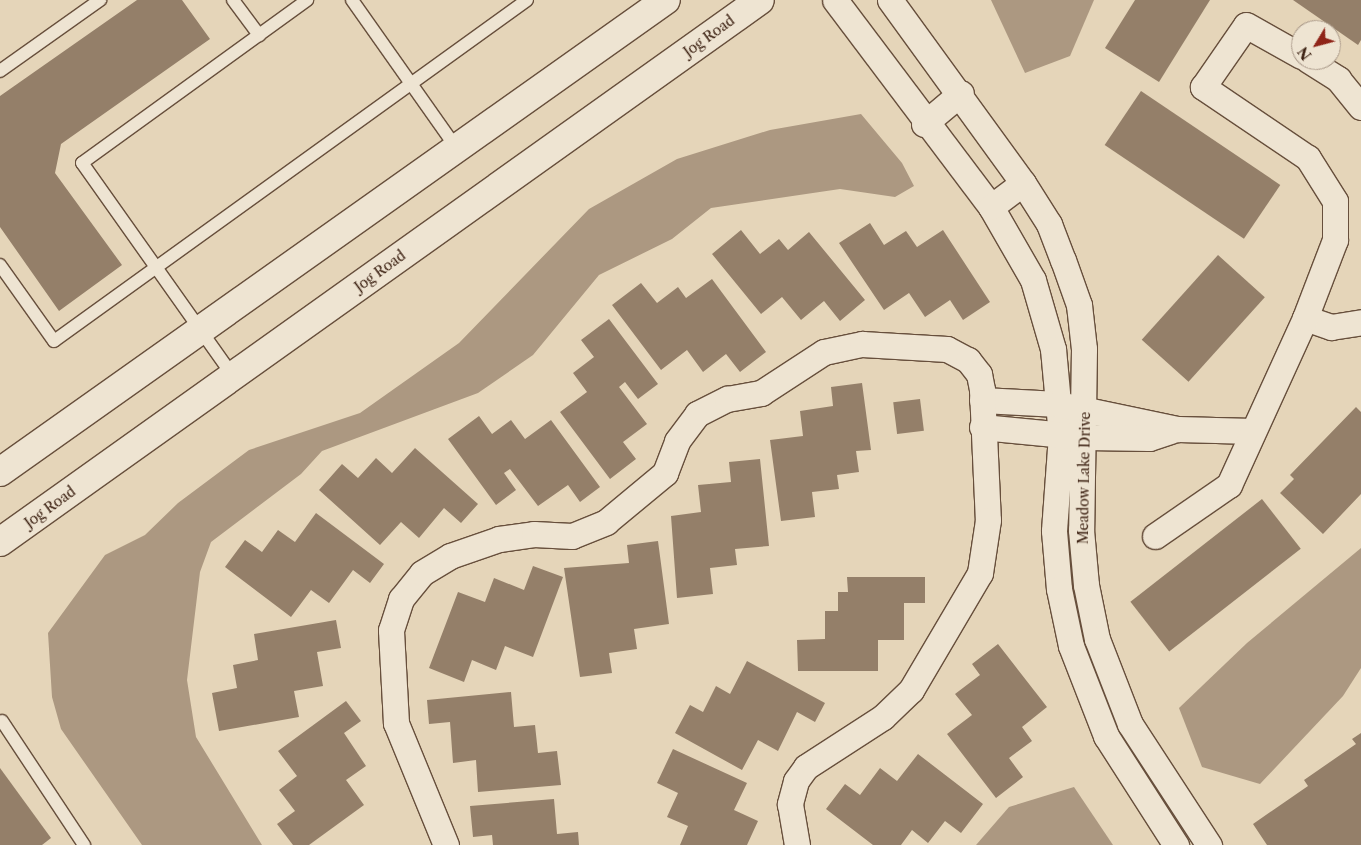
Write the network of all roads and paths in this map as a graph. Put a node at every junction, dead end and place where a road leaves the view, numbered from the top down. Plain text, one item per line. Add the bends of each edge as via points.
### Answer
1 (100, 0) edge
2 (233, 0) edge
3 (307, 0) edge
4 (352, 0) edge
5 (527, 0) edge
6 (666, 0) edge
7 (760, 0) edge
8 (835, 0) edge
9 (890, 0) edge
10 (259, 35) junction
11 (1291, 50) edge
12 (1324, 70) edge
13 (0, 71) edge
14 (411, 83) junction
15 (961, 93) junction
16 (1361, 107) edge
17 (924, 124) junction
18 (456, 148) junction
19 (1023, 183) junction
20 (991, 207) junction
21 (0, 265) edge
22 (156, 268) junction
23 (1305, 318) junction
24 (1361, 322) edge
25 (200, 330) junction
26 (233, 376) junction
27 (982, 400) junction
28 (1058, 404) junction
29 (1085, 410) junction
30 (982, 428) junction
31 (1178, 429) junction
32 (1253, 431) junction
33 (1061, 435) junction
34 (1086, 437) junction
35 (0, 472) edge
36 (1155, 536) dead end
37 (0, 542) edge
38 (1, 721) edge
39 (84, 845) edge
40 (446, 845) edge
41 (797, 845) edge
42 (1176, 845) edge
43 (1209, 845) edge

1 - 13 lane
2 - 10 lane
3 - 10 lane
4 - 14 lane
5 - 14 lane
6 - 18 main road
7 - 26 main road, Jog Road
8 - 17 street, Meadow Lake Drive
9 - 15 street, Meadow Lake Drive
10 - 22 lane via 82,163
11 - 23 street via 1246,25 1203,86 1308,158 1335,201 1334,240
12 - 16 street via 1338,79
14 - 18 lane
14 - 22 lane
15 - 17 street
15 - 19 street, Meadow Lake Drive
17 - 20 street, Meadow Lake Drive
18 - 25 main road
19 - 20 street
19 - 29 street, Meadow Lake Drive via 1049,224 1079,305
20 - 28 street, Meadow Lake Drive via 1033,280 1046,313
21 - 22 lane via 54,341
22 - 25 lane
23 - 24 street via 1331,327
23 - 32 street
25 - 26 lane
25 - 35 main road
26 - 37 main road, Jog Road
27 - 28 street
27 - 30 street
27 - 40 street via 978,374 968,360 947,349 862,344 824,352 761,393 727,399 697,414 677,441 665,473 606,522 572,536 534,534 498,539 450,556 422,573 401,599 391,630 396,723
28 - 29 street
28 - 33 street, Meadow Lake Drive
29 - 31 street
29 - 34 street, Meadow Lake Drive
30 - 33 street
30 - 41 street via 988,538 973,589 911,690 883,717 801,774 790,804
31 - 32 street
31 - 34 street via 1149,438
32 - 36 street via 1229,485
33 - 34 street
33 - 42 street, Meadow Lake Drive via 1054,531 1059,589 1071,646 1106,736
34 - 43 street, Meadow Lake Drive via 1082,530 1086,585 1097,639 1130,724
38 - 39 lane

